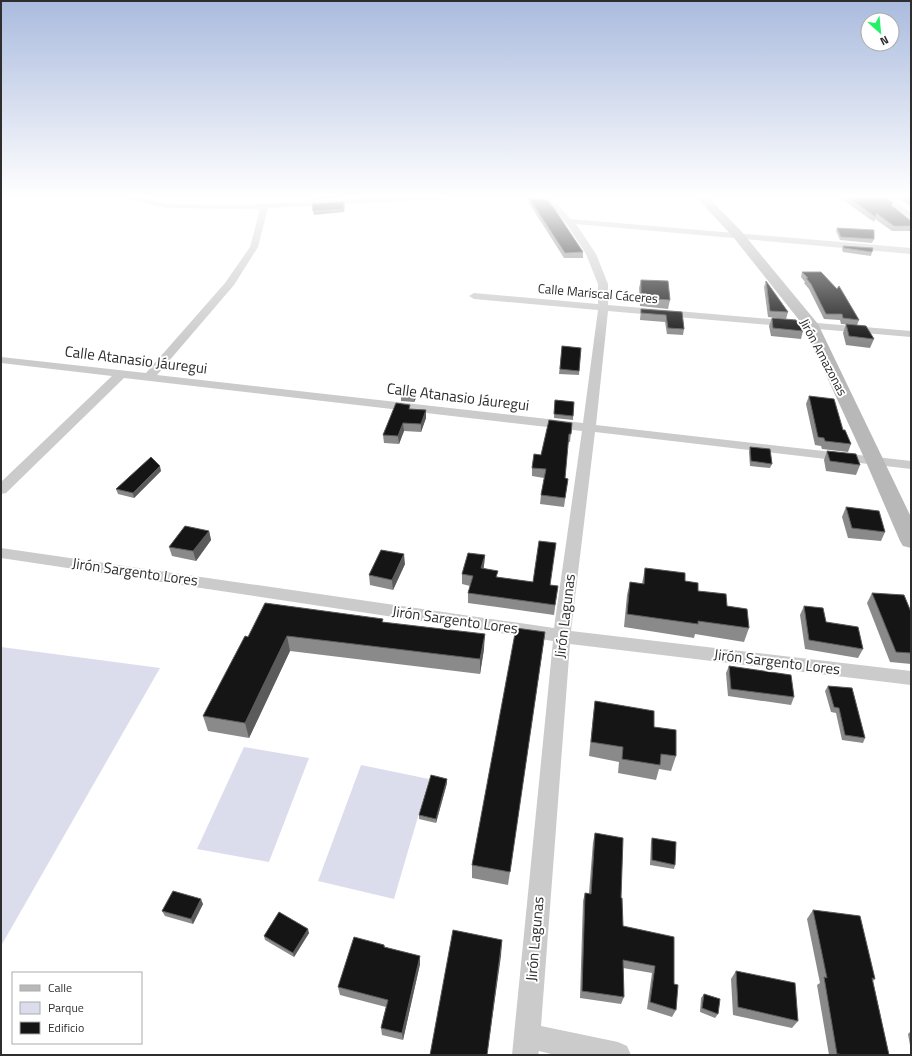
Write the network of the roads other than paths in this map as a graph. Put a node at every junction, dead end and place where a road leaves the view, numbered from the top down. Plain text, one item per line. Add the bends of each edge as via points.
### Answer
1 (254, 246) edge
2 (586, 246) edge
3 (746, 246) edge
4 (857, 246) edge
5 (911, 251) edge
6 (474, 296) dead end
7 (603, 308) junction
8 (810, 324) junction
9 (911, 334) edge
10 (1, 360) edge
11 (121, 374) junction
12 (149, 377) junction
13 (589, 428) junction
14 (876, 462) junction
15 (911, 465) edge
16 (1, 490) edge
17 (911, 541) edge
18 (1, 553) edge
19 (562, 636) junction
20 (911, 678) edge
21 (526, 1045) edge
22 (618, 1055) edge

1 - 12 street via 229,285
2 - 7 street, Jirón Lagunas via 599,270 603,284
3 - 8 street, Jirón Amazonas
4 - 5 street
6 - 7 street, Calle Mariscal Cáceres
7 - 8 street, Calle Mariscal Cáceres
7 - 13 street, Jirón Lagunas
8 - 9 street, Calle Mariscal Cáceres
8 - 14 street, Jirón Amazonas
10 - 11 street, Calle Atanasio Jáuregui
11 - 12 street, Calle Atanasio Jáuregui
11 - 16 street
12 - 13 street, Calle Atanasio Jáuregui
13 - 14 street, Calle Atanasio Jáuregui
13 - 19 street, Jirón Lagunas
14 - 15 street, Calle Atanasio Jáuregui
14 - 17 street, Jirón Amazonas
18 - 19 street, Jirón Sargento Lores
19 - 20 street, Jirón Sargento Lores
19 - 21 street, Jirón Lagunas
21 - 22 street

